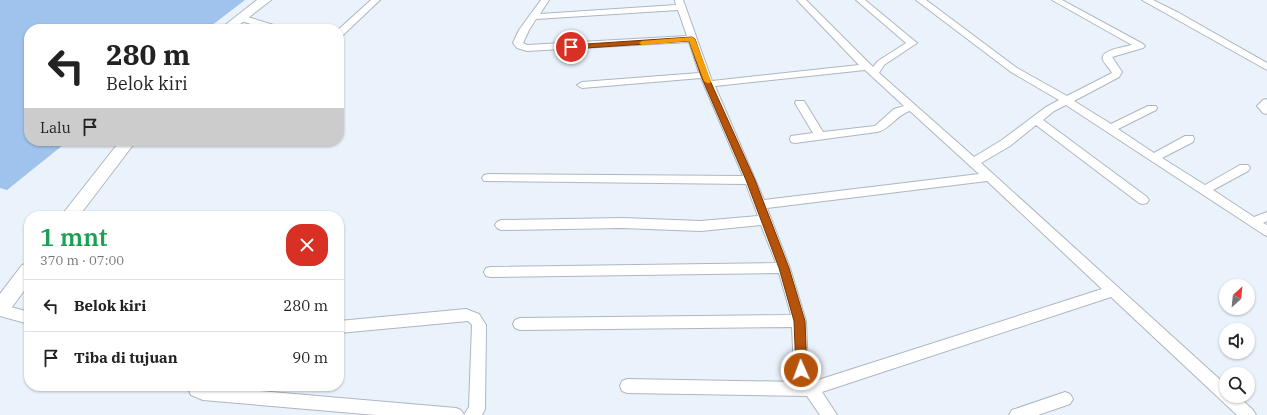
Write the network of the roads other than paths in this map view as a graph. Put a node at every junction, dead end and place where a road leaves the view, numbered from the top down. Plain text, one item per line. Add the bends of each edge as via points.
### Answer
1 (265, 0) edge
2 (376, 0) edge
3 (545, 0) edge
4 (801, 0) edge
5 (860, 0) edge
6 (920, 0) edge
7 (1056, 0) edge
8 (1146, 0) edge
9 (680, 4) edge
10 (533, 17) junction
11 (241, 18) junction
12 (233, 24) edge
13 (261, 24) edge
14 (344, 29) edge
15 (692, 39) junction
16 (1267, 68) edge
17 (870, 70) junction
18 (707, 80) junction
19 (582, 85) dead end
20 (1067, 101) junction
21 (1267, 102) edge
22 (800, 103) dead end
23 (912, 107) junction
24 (1152, 108) dead end
25 (1267, 111) edge
26 (1036, 120) junction
27 (1110, 128) junction
28 (820, 136) junction
29 (795, 139) dead end
30 (1189, 139) dead end
31 (124, 146) edge
32 (1155, 157) junction
33 (974, 162) junction
34 (1244, 168) dead end
35 (989, 176) junction
36 (488, 178) dead end
37 (750, 180) junction
38 (1205, 190) junction
39 (1143, 200) dead end
40 (760, 205) junction
41 (74, 211) edge
42 (1267, 216) edge
43 (764, 220) junction
44 (1253, 222) junction
45 (501, 224) dead end
46 (1267, 231) edge
47 (784, 268) junction
48 (491, 272) dead end
49 (24, 277) edge
50 (1113, 291) junction
51 (0, 309) edge
52 (24, 316) edge
53 (799, 321) junction
54 (520, 324) dead end
55 (344, 326) edge
56 (626, 386) dead end
57 (1219, 388) edge
58 (811, 389) junction
59 (198, 391) edge
60 (1065, 399) dead end
61 (1235, 403) edge
62 (456, 415) edge
63 (472, 415) edge
64 (829, 415) edge
65 (1017, 415) edge
66 (1248, 415) edge

1 - 11 main road
2 - 14 street
3 - 10 street
4 - 17 street
5 - 17 street via 912,43
6 - 20 street via 1014,70
7 - 20 street via 1140,46 1107,56 1109,63 1117,72 1116,75
8 - 16 street
9 - 10 street
9 - 15 street
10 - 15 street via 518,43 523,48
11 - 12 main road
11 - 13 street
15 - 18 street
17 - 18 street
17 - 23 street
18 - 19 street
18 - 37 street
20 - 26 street via 1050,109
20 - 27 street
21 - 25 street via 1262,106
22 - 28 street
23 - 28 street via 898,111 882,127 876,129
23 - 33 street
24 - 27 street
26 - 33 street via 1006,143
26 - 39 street
27 - 32 street
28 - 29 street
30 - 32 street
31 - 41 main road
32 - 38 street
33 - 35 street
34 - 38 street
35 - 40 street
35 - 50 street
36 - 37 street
37 - 40 street
38 - 44 street
40 - 43 street
42 - 44 street
43 - 45 street via 701,226 622,222
43 - 47 street
44 - 46 street
47 - 48 street
47 - 53 street
49 - 51 main road
50 - 57 street
50 - 58 street
51 - 52 street
53 - 54 street
53 - 58 street via 801,370
55 - 63 street via 466,315 477,319 480,325 477,409
56 - 58 street
58 - 64 street
59 - 62 street
60 - 65 street
61 - 66 street

